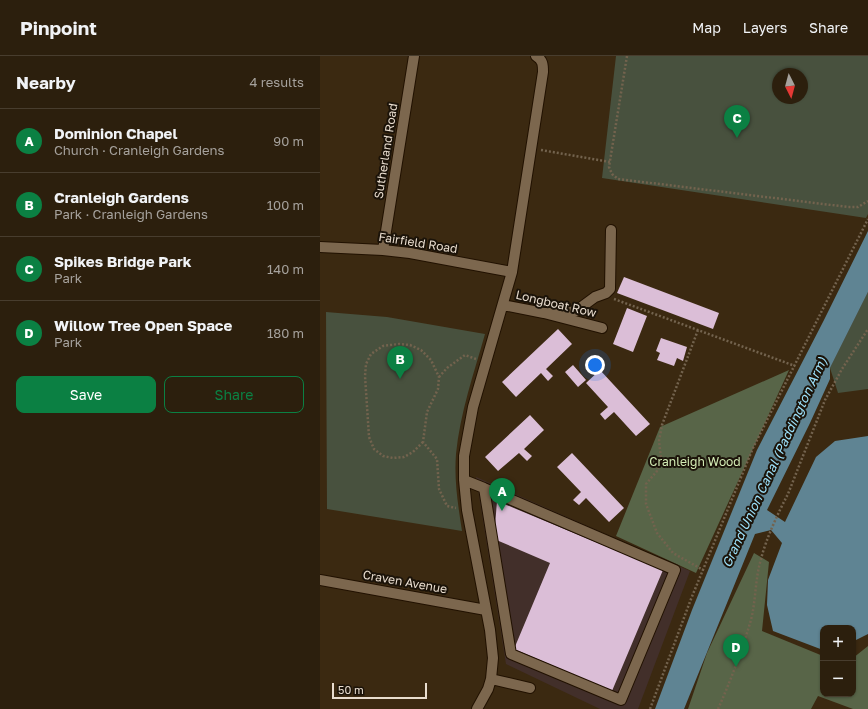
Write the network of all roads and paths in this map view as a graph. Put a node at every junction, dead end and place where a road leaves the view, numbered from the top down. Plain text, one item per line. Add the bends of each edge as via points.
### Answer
1 (414, 56) edge
2 (536, 56) edge
3 (627, 56) edge
4 (530, 148) junction
5 (610, 162) junction
6 (867, 203) edge
7 (868, 218) edge
8 (611, 230) dead end
9 (320, 247) edge
10 (383, 250) junction
11 (512, 272) junction
12 (603, 295) junction
13 (503, 305) junction
14 (544, 313) junction
15 (602, 328) dead end
16 (868, 329) edge
17 (698, 330) junction
18 (486, 362) junction
19 (795, 366) junction
20 (439, 377) junction
21 (422, 442) junction
22 (464, 480) junction
23 (484, 488) junction
24 (467, 510) junction
25 (703, 570) junction
26 (320, 580) edge
27 (486, 610) junction
28 (491, 680) junction
29 (530, 688) dead end
30 (477, 709) edge
31 (650, 709) edge
32 (718, 709) edge

1 - 10 street, Sutherland Road
2 - 4 street via 542,62 543,72
3 - 5 path
4 - 5 path
4 - 11 street
5 - 6 path via 612,174 618,179 848,207 858,207
7 - 19 path
8 - 12 street via 610,288
9 - 10 street, Fairfield Road
10 - 11 street, Fairfield Road
11 - 13 street
12 - 14 street via 576,311
12 - 17 path
13 - 14 street, Longboat Row
13 - 18 street
14 - 15 street, Longboat Row
16 - 32 path via 825,400 760,560 751,619
17 - 19 path
17 - 25 path via 662,424 659,441 661,458 657,471 646,484 646,504 657,534 674,553
18 - 20 path via 465,355
18 - 22 street via 469,426 464,456
19 - 25 path via 753,448
20 - 21 path via 438,389 427,412
20 - 21 path via 431,360 421,350 410,345 383,346 370,354 366,364 369,437 374,449 383,456 404,457
21 - 24 path via 437,459 439,489 447,506
22 - 23 street
22 - 24 street
23 - 23 street via 676,570 621,700 511,654
24 - 27 street
25 - 31 path
26 - 27 street, Craven Avenue
27 - 28 street via 493,653
28 - 29 street
28 - 30 street

